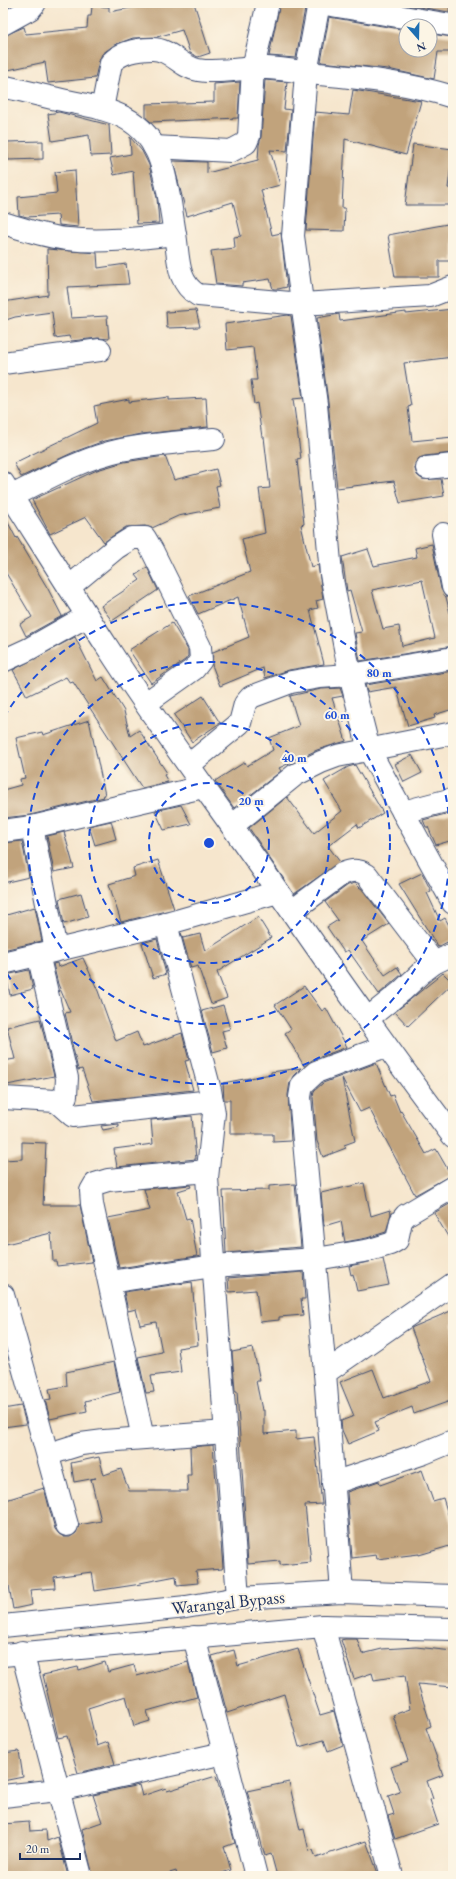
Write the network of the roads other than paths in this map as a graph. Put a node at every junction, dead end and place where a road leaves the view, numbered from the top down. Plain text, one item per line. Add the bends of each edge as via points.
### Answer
1 (35, 3) edge
2 (268, 3) edge
3 (319, 3) edge
4 (3, 24) edge
5 (451, 25) dead end
6 (253, 68) junction
7 (306, 73) junction
8 (4, 87) edge
9 (453, 97) edge
10 (102, 109) junction
11 (154, 147) junction
12 (3, 223) edge
13 (175, 234) junction
14 (453, 287) edge
15 (302, 304) junction
16 (100, 350) dead end
17 (3, 363) edge
18 (214, 439) dead end
19 (453, 465) edge
20 (427, 468) dead end
21 (7, 490) edge
22 (443, 534) dead end
23 (453, 586) edge
24 (69, 587) junction
25 (87, 616) junction
26 (453, 658) edge
27 (3, 661) edge
28 (350, 675) junction
29 (146, 703) junction
30 (453, 733) edge
31 (369, 750) junction
32 (189, 764) junction
33 (203, 787) junction
34 (453, 799) edge
35 (403, 812) junction
36 (232, 826) junction
37 (32, 827) junction
38 (3, 831) edge
39 (278, 892) junction
40 (453, 903) edge
41 (292, 911) junction
42 (166, 924) junction
43 (47, 952) junction
44 (444, 959) edge
45 (3, 963) edge
46 (367, 1019) junction
47 (386, 1046) junction
48 (3, 1098) edge
49 (56, 1101) junction
50 (212, 1101) junction
51 (453, 1136) edge
52 (207, 1171) junction
53 (453, 1187) edge
54 (316, 1259) junction
55 (213, 1266) junction
56 (110, 1282) junction
57 (453, 1284) edge
58 (3, 1295) edge
59 (325, 1373) junction
60 (226, 1432) junction
61 (143, 1438) junction
62 (453, 1441) edge
63 (49, 1454) junction
64 (334, 1483) junction
65 (67, 1525) dead end
66 (342, 1592) junction
67 (453, 1596) edge
68 (238, 1598) junction
69 (3, 1626) edge
70 (323, 1626) junction
71 (453, 1629) edge
72 (194, 1637) junction
73 (8, 1652) edge
74 (224, 1753) junction
75 (58, 1790) junction
76 (3, 1796) edge
77 (81, 1876) edge
78 (256, 1876) edge
79 (392, 1876) edge

1 - 4 street via 30,9
2 - 6 street
3 - 5 street
3 - 7 street
6 - 7 street
6 - 10 street via 198,70 184,66 163,50 124,53 110,63
6 - 11 street via 249,136 246,143 231,151
7 - 9 street via 372,79 424,88
7 - 15 street via 293,236
8 - 10 street
10 - 11 street via 125,117 138,126 147,134
11 - 13 street via 160,160
12 - 13 street via 44,236 68,239 121,239
13 - 15 street via 182,278 191,291 198,295
14 - 15 street via 430,296
15 - 28 street via 316,404 331,574
16 - 17 street
18 - 21 street via 149,445 119,451
19 - 20 street
21 - 24 street
22 - 23 street
24 - 25 street
24 - 29 street via 132,538 144,538 152,550 200,648 201,660 194,669
25 - 27 street
25 - 29 street
26 - 28 street
28 - 31 street
28 - 32 street via 291,682 251,697 245,704 240,723
29 - 32 street
30 - 31 street
31 - 35 street
31 - 36 street via 337,756 295,775
32 - 33 street
33 - 36 street
33 - 37 street
34 - 35 street
35 - 40 street
36 - 39 street
37 - 38 street
37 - 43 street
39 - 41 street
39 - 42 street
41 - 44 street via 342,874 351,870 360,871 367,875
41 - 46 street
42 - 43 street
42 - 50 street
43 - 45 street
43 - 49 street via 67,1078 66,1096
44 - 46 street
46 - 47 street
47 - 51 street
47 - 54 street via 316,1072 302,1085 300,1097
48 - 49 street
49 - 50 street via 73,1116
50 - 52 street via 214,1113
52 - 55 street
52 - 56 street via 108,1180 95,1184 91,1191 92,1204
53 - 54 street via 406,1214 401,1221 397,1240 390,1244
54 - 55 street
54 - 59 street
55 - 56 street
55 - 60 street
56 - 61 street
57 - 59 street
58 - 63 street
59 - 64 street
60 - 61 street
60 - 68 street
61 - 63 street via 81,1444
62 - 64 street
63 - 65 street
64 - 66 street
66 - 67 street, Warangal Bypass
66 - 68 street, Warangal Bypass
68 - 69 street, Warangal Bypass via 186,1607
70 - 71 street
70 - 72 street
70 - 79 street
72 - 73 street
72 - 74 street
73 - 75 street
74 - 75 street
74 - 78 street
75 - 76 street
75 - 77 street

